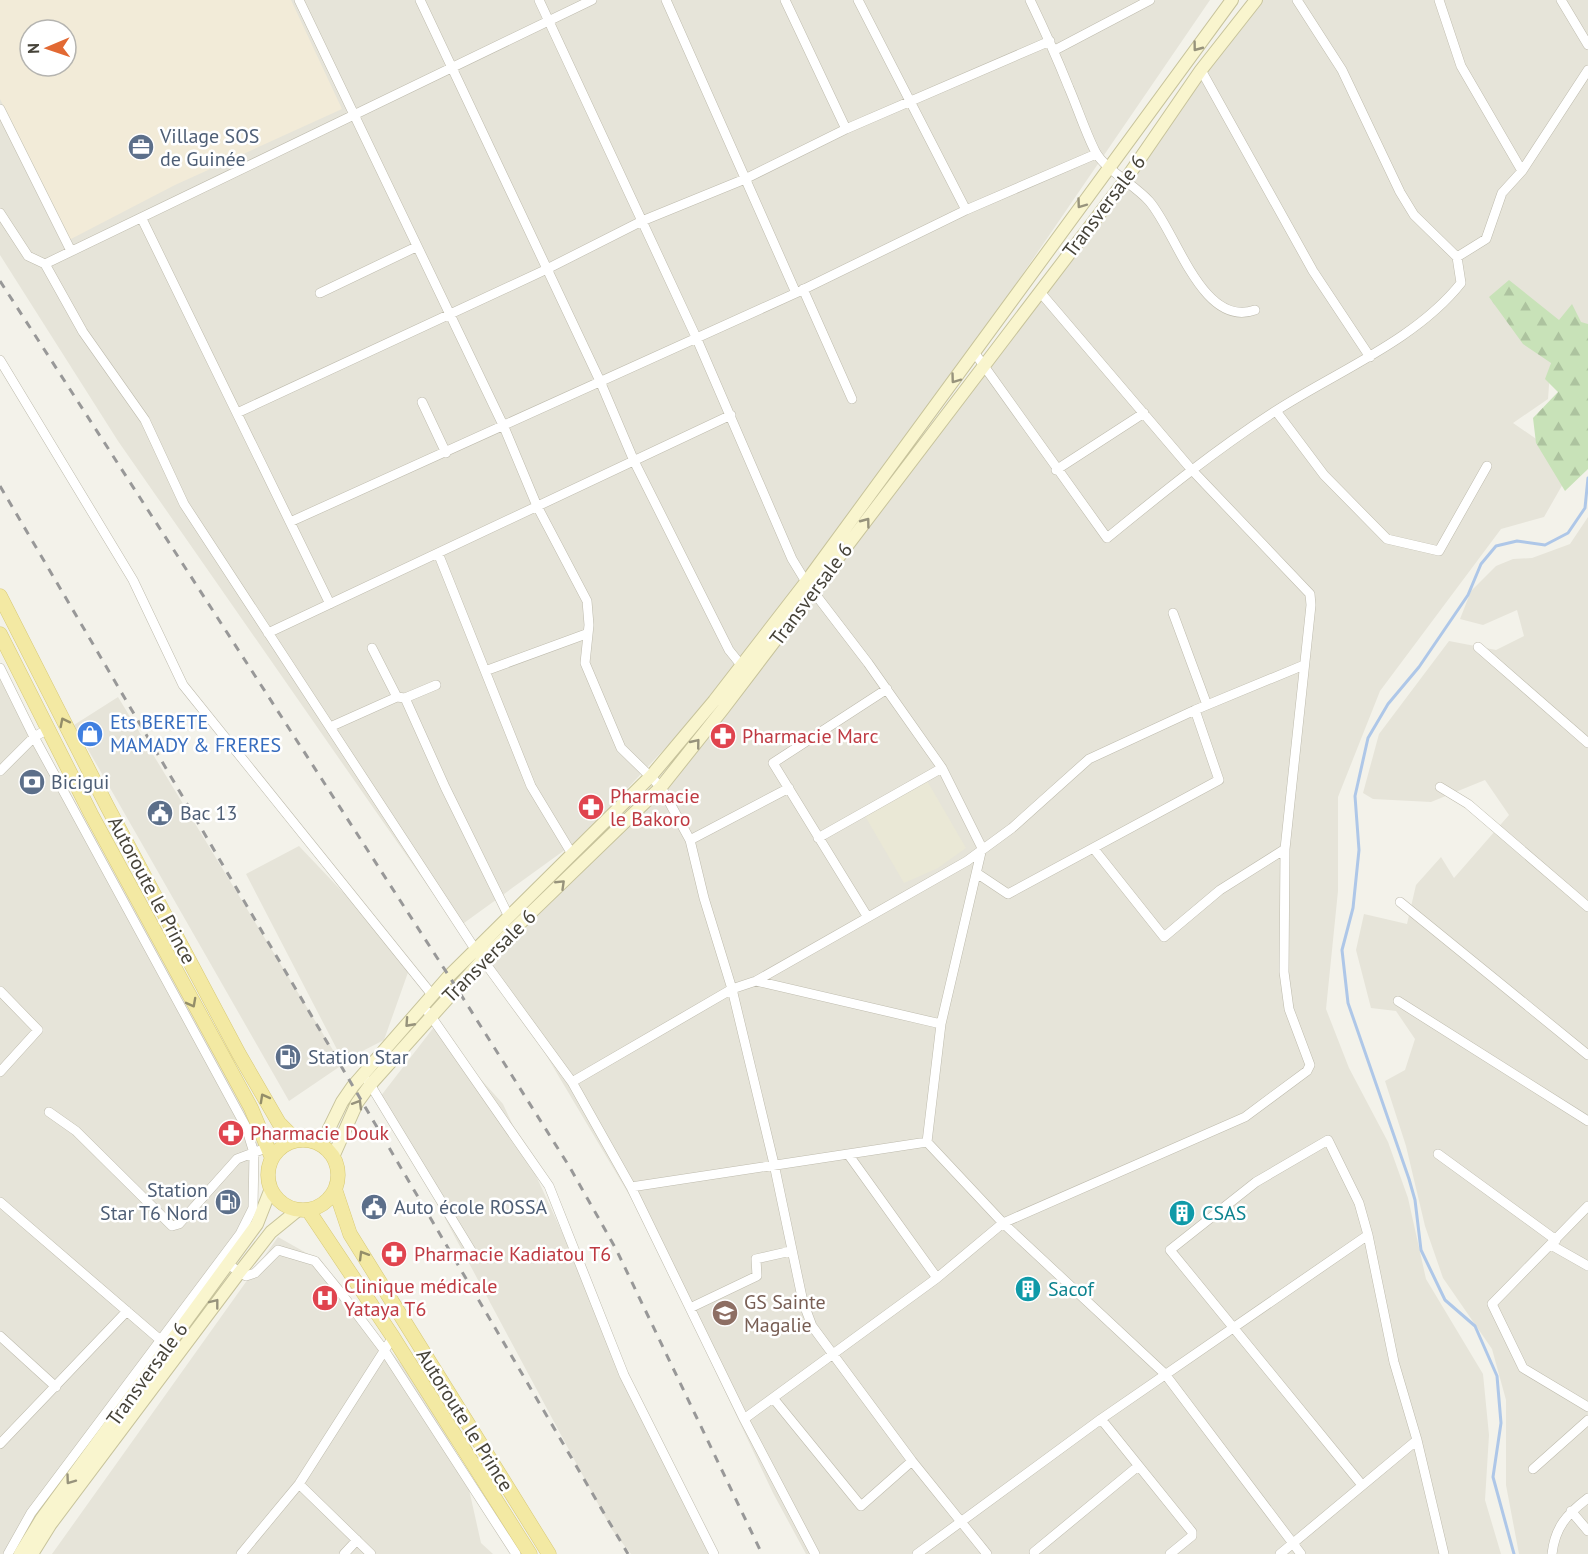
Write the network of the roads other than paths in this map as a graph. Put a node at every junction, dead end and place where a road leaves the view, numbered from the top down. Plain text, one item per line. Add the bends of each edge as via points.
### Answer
1 (299, 0) edge
2 (420, 0) edge
3 (539, 0) edge
4 (592, 0) edge
5 (666, 0) edge
6 (785, 0) edge
7 (858, 0) edge
8 (1030, 0) edge
9 (1150, 0) edge
10 (1232, 0) edge
11 (1256, 0) edge
12 (1297, 0) edge
13 (1438, 0) edge
14 (1561, 0) edge
15 (549, 21) junction
16 (1588, 45) edge
17 (1052, 46) junction
18 (450, 67) junction
19 (1201, 70) junction
20 (1588, 70) edge
21 (909, 102) junction
22 (0, 109) edge
23 (353, 114) junction
24 (846, 129) junction
25 (1096, 154) junction
26 (1109, 166) junction
27 (1522, 171) junction
28 (745, 179) junction
29 (1126, 179) junction
30 (966, 210) junction
31 (0, 213) edge
32 (142, 219) junction
33 (642, 220) junction
34 (416, 247) junction
35 (71, 251) junction
36 (1457, 257) junction
37 (45, 264) junction
38 (546, 270) junction
39 (800, 291) junction
40 (1040, 292) junction
41 (320, 293) dead end
42 (1255, 310) dead end
43 (449, 314) junction
44 (696, 337) junction
45 (974, 352) junction
46 (1370, 357) junction
47 (0, 360) edge
48 (984, 364) junction
49 (600, 381) junction
50 (852, 399) dead end
51 (422, 402) dead end
52 (1276, 411) junction
53 (237, 412) junction
54 (1144, 413) junction
55 (731, 415) junction
56 (504, 427) junction
57 (446, 453) junction
58 (634, 461) junction
59 (1487, 466) dead end
60 (1191, 469) junction
61 (1056, 470) junction
62 (537, 506) junction
63 (290, 522) junction
64 (438, 553) junction
65 (810, 587) junction
66 (0, 596) edge
67 (330, 604) junction
68 (1173, 614) dead end
69 (268, 633) junction
70 (0, 634) edge
71 (586, 634) junction
72 (1478, 647) dead end
73 (372, 648) dead end
74 (741, 665) junction
75 (1304, 665) junction
76 (0, 668) edge
77 (485, 671) junction
78 (436, 685) dead end
79 (887, 689) junction
80 (401, 698) junction
81 (1207, 705) junction
82 (1195, 710) junction
83 (330, 727) junction
84 (48, 729) junction
85 (34, 737) junction
86 (1588, 743) edge
87 (942, 768) junction
88 (0, 771) edge
89 (651, 776) junction
90 (661, 787) junction
91 (1440, 787) dead end
92 (789, 788) junction
93 (818, 838) junction
94 (690, 840) junction
95 (982, 848) junction
96 (1094, 849) junction
97 (1285, 849) junction
98 (572, 854) junction
99 (978, 874) junction
100 (1400, 902) dead end
101 (1588, 906) edge
102 (867, 916) junction
103 (509, 917) junction
104 (476, 949) junction
105 (483, 959) junction
106 (756, 981) junction
107 (732, 989) junction
108 (0, 991) edge
109 (433, 996) junction
110 (1398, 1001) dead end
111 (428, 1011) junction
112 (941, 1024) junction
113 (1588, 1055) edge
114 (0, 1072) edge
115 (367, 1079) junction
116 (572, 1082) junction
117 (50, 1112) dead end
118 (1588, 1121) edge
119 (303, 1139) junction
120 (927, 1142) junction
121 (321, 1145) junction
122 (264, 1153) junction
123 (848, 1154) junction
124 (1438, 1154) dead end
125 (333, 1156) junction
126 (774, 1164) junction
127 (631, 1187) junction
128 (335, 1189) junction
129 (270, 1191) junction
130 (0, 1202) edge
131 (1588, 1206) edge
132 (303, 1210) junction
133 (258, 1211) junction
134 (1003, 1223) junction
135 (1368, 1235) junction
136 (1554, 1242) junction
137 (791, 1251) junction
138 (475, 1257) dead end
139 (1588, 1266) edge
140 (234, 1269) junction
141 (937, 1278) junction
142 (690, 1308) junction
143 (127, 1311) junction
144 (1234, 1327) junction
145 (0, 1336) edge
146 (393, 1337) junction
147 (164, 1343) junction
148 (384, 1350) junction
149 (832, 1354) junction
150 (1165, 1374) junction
151 (56, 1387) junction
152 (773, 1398) junction
153 (1588, 1407) edge
154 (744, 1419) junction
155 (1101, 1419) junction
156 (1588, 1420) edge
157 (1417, 1440) junction
158 (0, 1444) edge
159 (912, 1461) junction
160 (1137, 1467) junction
161 (1533, 1469) dead end
162 (299, 1484) junction
163 (1362, 1485) junction
164 (1588, 1498) edge
165 (1571, 1511) junction
166 (959, 1521) junction
167 (1588, 1531) edge
168 (357, 1540) junction
169 (1292, 1543) junction
170 (1034, 1552) dead end
171 (8, 1554) edge
172 (20, 1554) edge
173 (32, 1554) edge
174 (241, 1554) edge
175 (344, 1554) edge
176 (371, 1554) edge
177 (516, 1554) edge
178 (530, 1554) edge
179 (549, 1554) edge
180 (714, 1554) edge
181 (815, 1554) edge
182 (917, 1554) edge
183 (987, 1554) edge
184 (1170, 1554) edge
185 (1280, 1554) edge
186 (1301, 1554) edge
187 (1444, 1554) edge
188 (1552, 1554) edge

1 - 23 street
2 - 18 street
3 - 15 street
4 - 15 street
5 - 28 street
6 - 24 street
7 - 21 street
8 - 17 street
9 - 17 street
10 -> 26 main road, Transversale 6
11 - 19 main road, Transversale 6
12 - 36 street via 1342,70 1414,215
13 - 27 street via 1461,66
14 - 16 street
15 - 18 street
15 - 33 street
17 - 21 street
17 - 25 street
18 - 23 street
18 - 38 street
19 - 29 main road, Transversale 6
19 - 46 street via 1313,271
20 - 27 street
21 - 24 street
21 - 30 street
22 - 35 street
23 - 32 street
23 - 34 street
24 - 28 street
25 - 26 street
25 - 30 street
26 - 29 street
26 -> 45 main road, Transversale 6
27 - 36 street via 1502,193 1486,239
28 - 33 street
28 - 39 street
29 - 40 main road, Transversale 6
29 - 42 street via 1164,221 1198,285 1225,309 1244,314
30 - 39 street
31 - 37 street via 28,256
32 - 35 street
32 - 53 street
33 - 38 street
33 - 44 street
34 - 41 street
34 - 43 street
35 - 37 street
36 - 46 street via 1461,284 1447,301
37 - 69 street via 83,332 145,420 184,504
38 - 43 street
38 - 49 street
39 - 44 street
39 - 50 street
40 - 48 main road, Transversale 6
40 - 54 street
43 - 53 street
43 - 56 street
44 - 49 street
44 - 55 street
45 - 48 street
45 -> 65 main road, Transversale 6
46 - 52 street
47 - 109 street via 133,580 183,685
48 - 61 street
65 -> 48 main road, Transversale 6
49 - 56 street
49 - 58 street
51 - 57 street
52 - 59 street via 1324,475 1387,539 1439,551
52 - 60 street
53 - 63 street
54 - 60 street
54 - 61 street
55 - 58 street
55 - 65 street via 792,559
56 - 57 street
56 - 62 street
57 - 63 street
58 - 62 street
58 - 74 street via 729,650
60 - 61 street via 1107,538
60 - 75 street via 1310,594
62 - 64 street
62 - 71 street via 587,601
63 - 67 street
64 - 67 street
64 - 77 street
65 - 74 main road, Transversale 6
65 - 79 street
90 -> 65 main road, Transversale 6
119 -> 66 main road, Autoroute le Prince via 290,1134 279,1123 239,1054 106,806
67 - 69 street
68 - 81 street
69 - 83 street
70 - 84 main road, Autoroute le Prince
71 - 77 street
71 - 89 street via 585,663 621,748
72 - 86 street
73 - 80 street
74 - 89 main road, Transversale 6
75 - 81 street
75 - 97 street
76 - 85 street
77 - 98 street via 531,786
78 - 80 street
79 - 87 street
79 - 92 street via 773,763
80 - 83 street
80 - 103 street
81 - 82 street
82 - 95 street via 1089,759 1012,828
82 - 96 street via 1219,780
83 - 104 street
84 - 85 street
84 -> 122 main road, Autoroute le Prince via 251,1108
85 - 88 street
85 - 122 street
87 - 93 street
87 - 95 street
89 - 90 street
89 - 98 main road, Transversale 6
90 - 94 street
105 -> 90 main road, Transversale 6
91 - 101 street via 1468,804
92 - 93 street
92 - 94 street
93 - 102 street
94 - 107 street
95 - 99 street
95 - 102 street via 967,861
96 - 97 street via 1164,937 1220,890
96 - 99 street via 1008,894
97 - 134 street via 1284,972 1289,1009 1310,1065 1307,1071 1245,1118
98 - 103 main road, Transversale 6
99 - 112 street
100 - 113 street
102 - 106 street
103 - 104 main road, Transversale 6
104 - 105 street
104 - 109 main road, Transversale 6
105 - 111 main road, Transversale 6
105 - 116 street
106 - 107 street
106 - 112 street
107 - 116 street
107 - 126 street
108 - 114 street via 38,1030
109 - 111 main road, Transversale 6
110 - 118 street
111 - 115 main road, Transversale 6
111 - 180 street via 549,1186 624,1375
112 - 120 street
115 - 121 main road, Transversale 6 via 342,1102
125 -> 115 main road, Transversale 6
115 - 138 street
116 - 127 street
117 - 122 street via 76,1131 172,1226 179,1224 237,1159
119 - 121 main road
119 - 122 main road
120 - 123 street
120 - 134 street
121 - 125 main road
122 - 129 main road
122 - 133 street
123 - 126 street
123 - 141 street
124 - 136 street
125 - 128 main road via 338,1172
126 - 127 street
126 - 137 street
127 - 142 street
128 - 132 main road via 319,1207
179 -> 128 main road, Autoroute le Prince via 350,1234
129 - 132 main road via 280,1203
129 - 133 main road, Transversale 6
130 - 143 street
131 - 136 street
132 - 140 main road, Transversale 6 via 271,1233
132 - 146 main road, Autoroute le Prince
133 - 140 main road, Transversale 6
133 - 147 street
134 - 141 street
134 - 150 street
135 - 144 street
135 - 144 street via 1359,1203 1328,1140 1256,1182 1170,1250
135 - 157 street via 1394,1362
136 - 139 street
136 - 153 street via 1492,1304 1523,1368
137 - 142 street via 756,1259 757,1276
137 - 149 street via 812,1326
140 - 147 main road, Transversale 6
140 - 148 street via 246,1276 255,1273 278,1250 315,1261
173 -> 140 main road, Transversale 6
141 - 149 street
142 - 154 street
143 - 147 street
143 - 151 street
144 - 150 street
144 - 163 street
145 - 151 street
146 - 148 street
146 - 178 main road, Autoroute le Prince
147 - 171 street via 31,1513
147 -> 172 main road, Transversale 6
148 - 162 street
148 - 177 street
149 - 152 street
149 - 159 street
150 - 155 street
150 - 169 street
151 - 158 street
152 - 154 street
152 - 159 street via 861,1506
154 - 181 street
155 - 160 street
155 - 166 street
156 - 161 street
157 - 163 street
157 - 187 street
159 - 166 street
160 - 170 street
160 - 184 street via 1192,1532
162 - 168 street
162 - 174 street
163 - 169 street
164 - 165 street
165 - 167 street
165 - 188 street via 1553,1539
166 - 182 street
166 - 183 street
168 - 175 street
168 - 176 street
169 - 185 street
169 - 186 street

